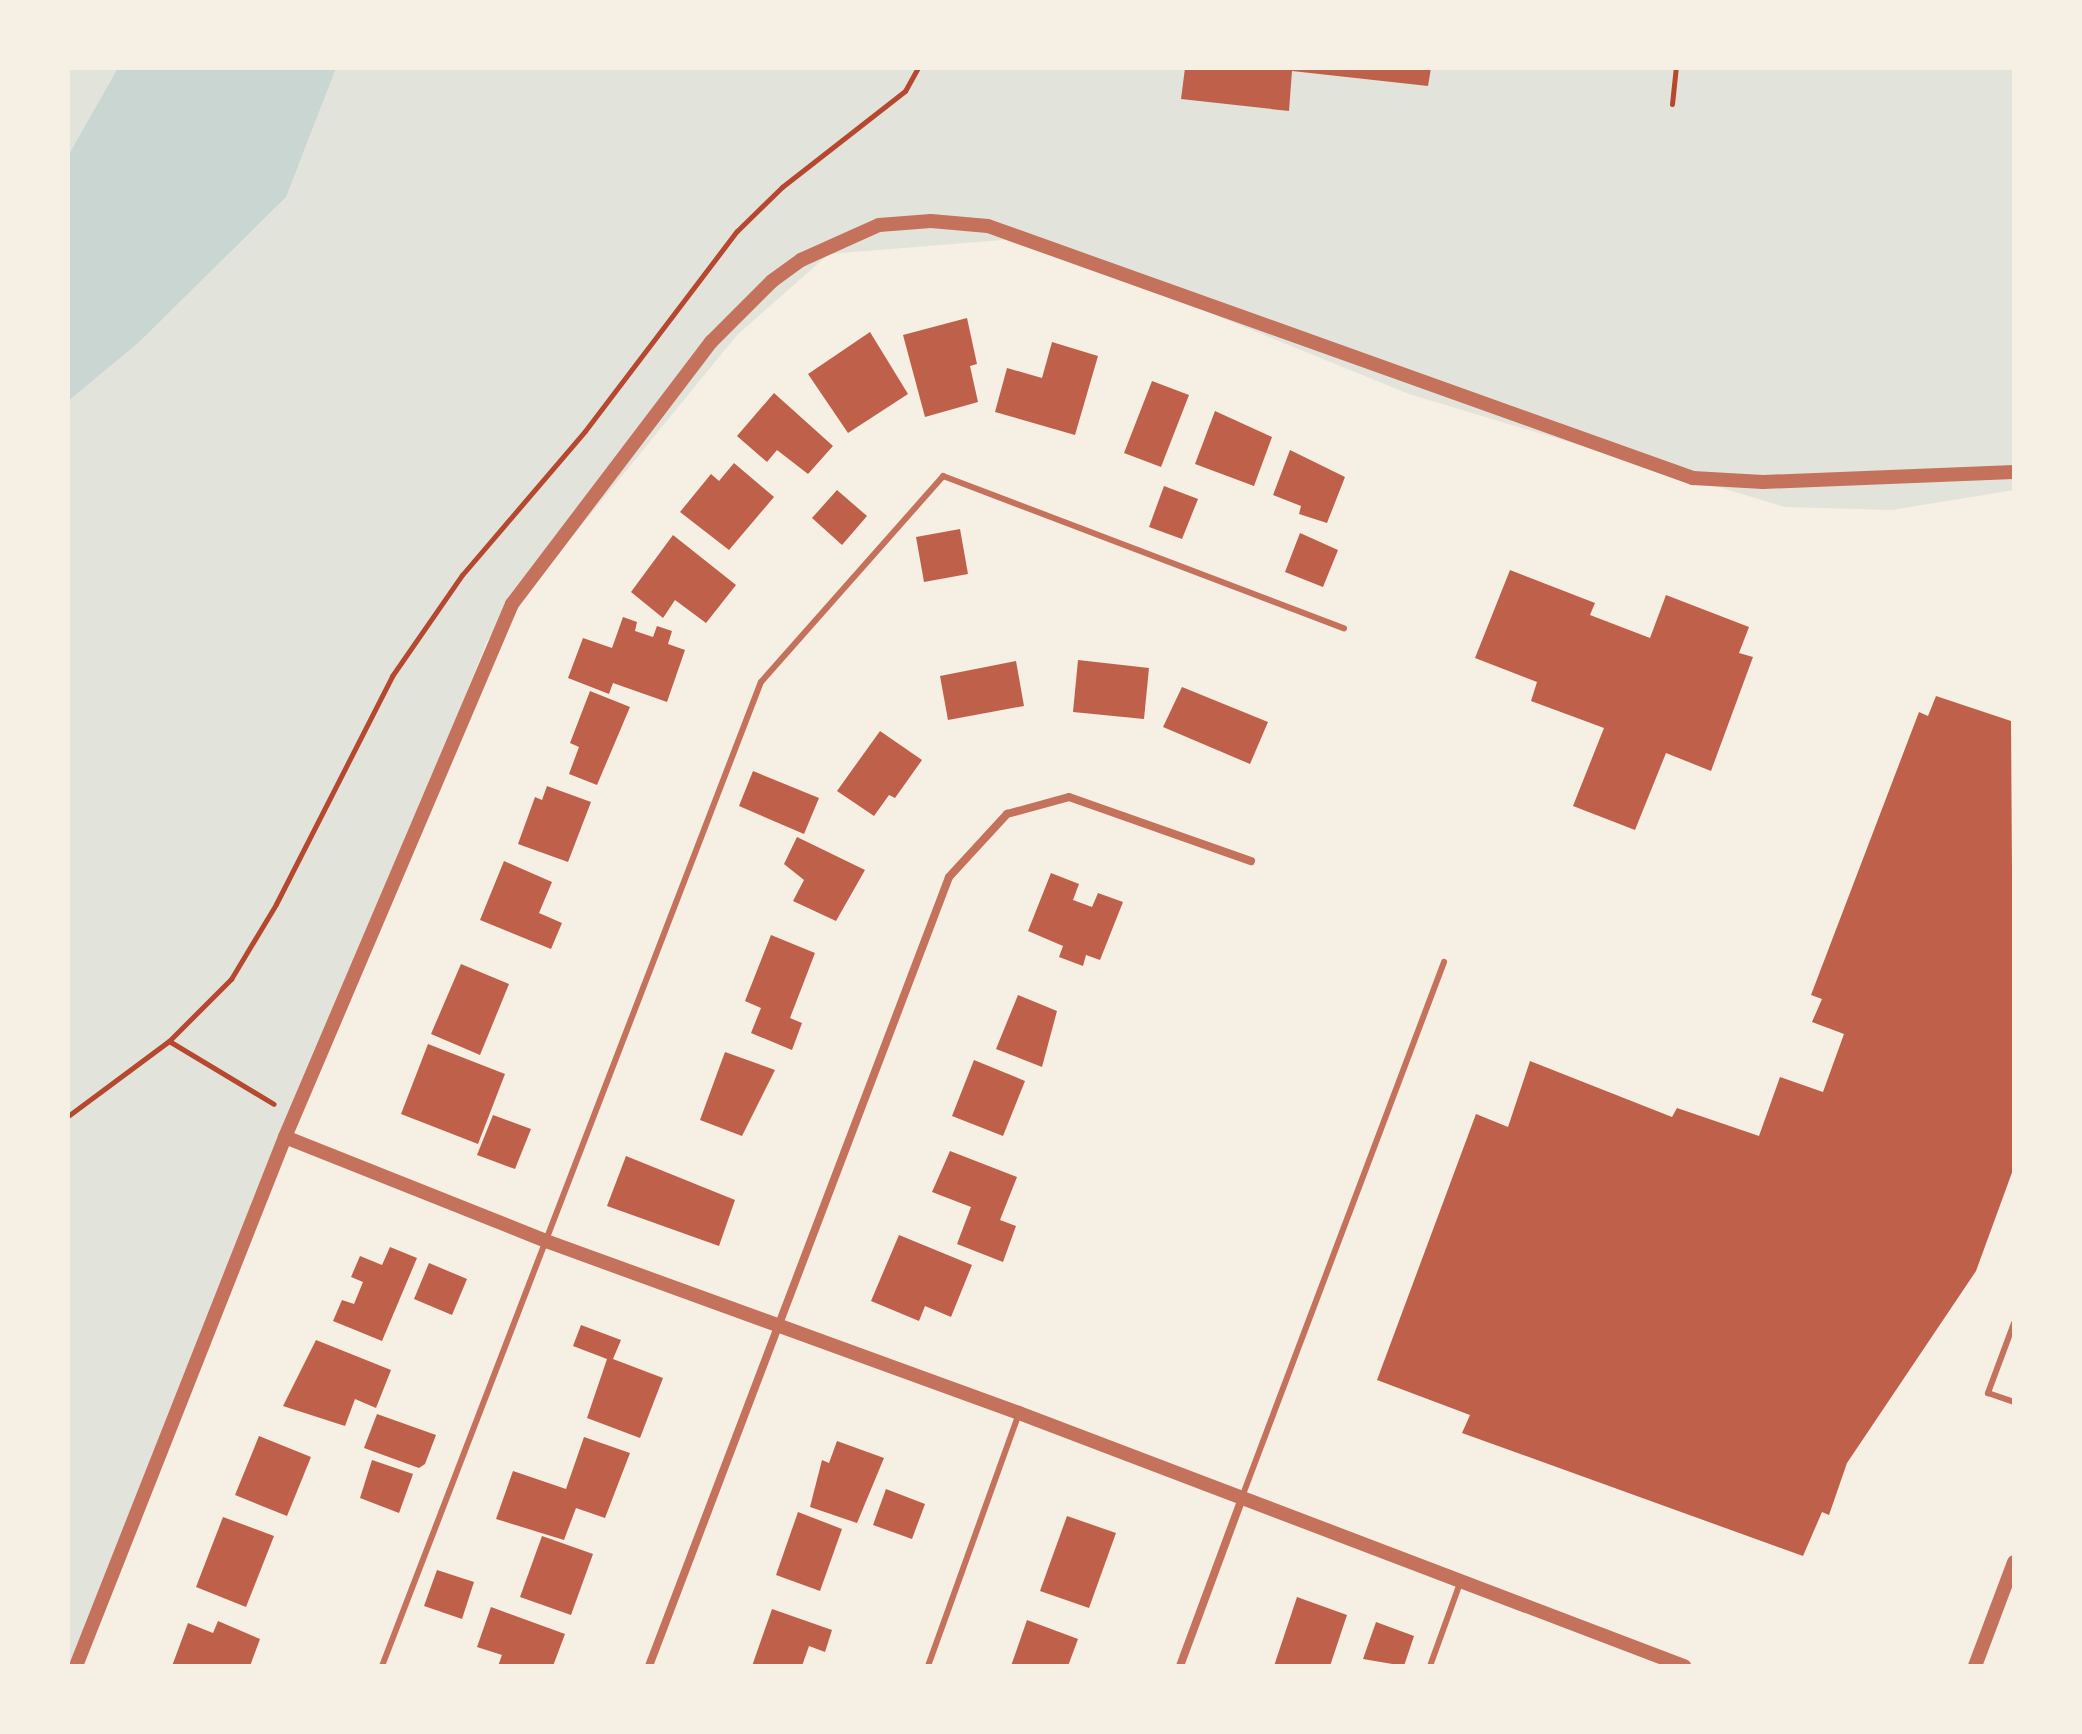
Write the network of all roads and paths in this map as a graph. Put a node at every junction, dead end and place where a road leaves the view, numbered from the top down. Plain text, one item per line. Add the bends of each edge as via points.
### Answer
1 (918, 68) edge
2 (1676, 68) edge
3 (1672, 104) dead end
4 (2014, 472) edge
5 (1344, 628) dead end
6 (1251, 861) dead end
7 (1444, 962) dead end
8 (169, 1041) junction
9 (296, 1113) junction
10 (68, 1116) edge
11 (285, 1137) junction
12 (546, 1241) junction
13 (2014, 1323) edge
14 (775, 1325) junction
15 (2014, 1402) edge
16 (1019, 1413) junction
17 (1241, 1501) junction
18 (2014, 1562) edge
19 (1460, 1583) junction
20 (76, 1666) edge
21 (382, 1666) edge
22 (649, 1666) edge
23 (928, 1666) edge
24 (1180, 1666) edge
25 (1430, 1666) edge
26 (1684, 1666) edge
27 (1975, 1666) edge

1 - 8 path via 905,91 782,187 737,231 585,431 462,575 392,676 276,904 231,979
2 - 3 path
4 - 9 street via 1763,482 1693,478 988,226 931,221 879,225 832,243 772,281 711,342 535,568 491,650
5 - 12 lane via 943,476 761,682
6 - 14 street via 1069,797 1007,814 949,877
7 - 17 lane
8 - 9 path via 263,1100
8 - 10 path
9 - 11 street
11 - 12 street
11 - 20 street
12 - 14 street
12 - 21 lane
13 - 15 lane via 1988,1393
14 - 16 street
14 - 22 street
16 - 17 street
16 - 23 lane
17 - 19 street
17 - 24 street
18 - 27 street
19 - 25 lane
19 - 26 street

